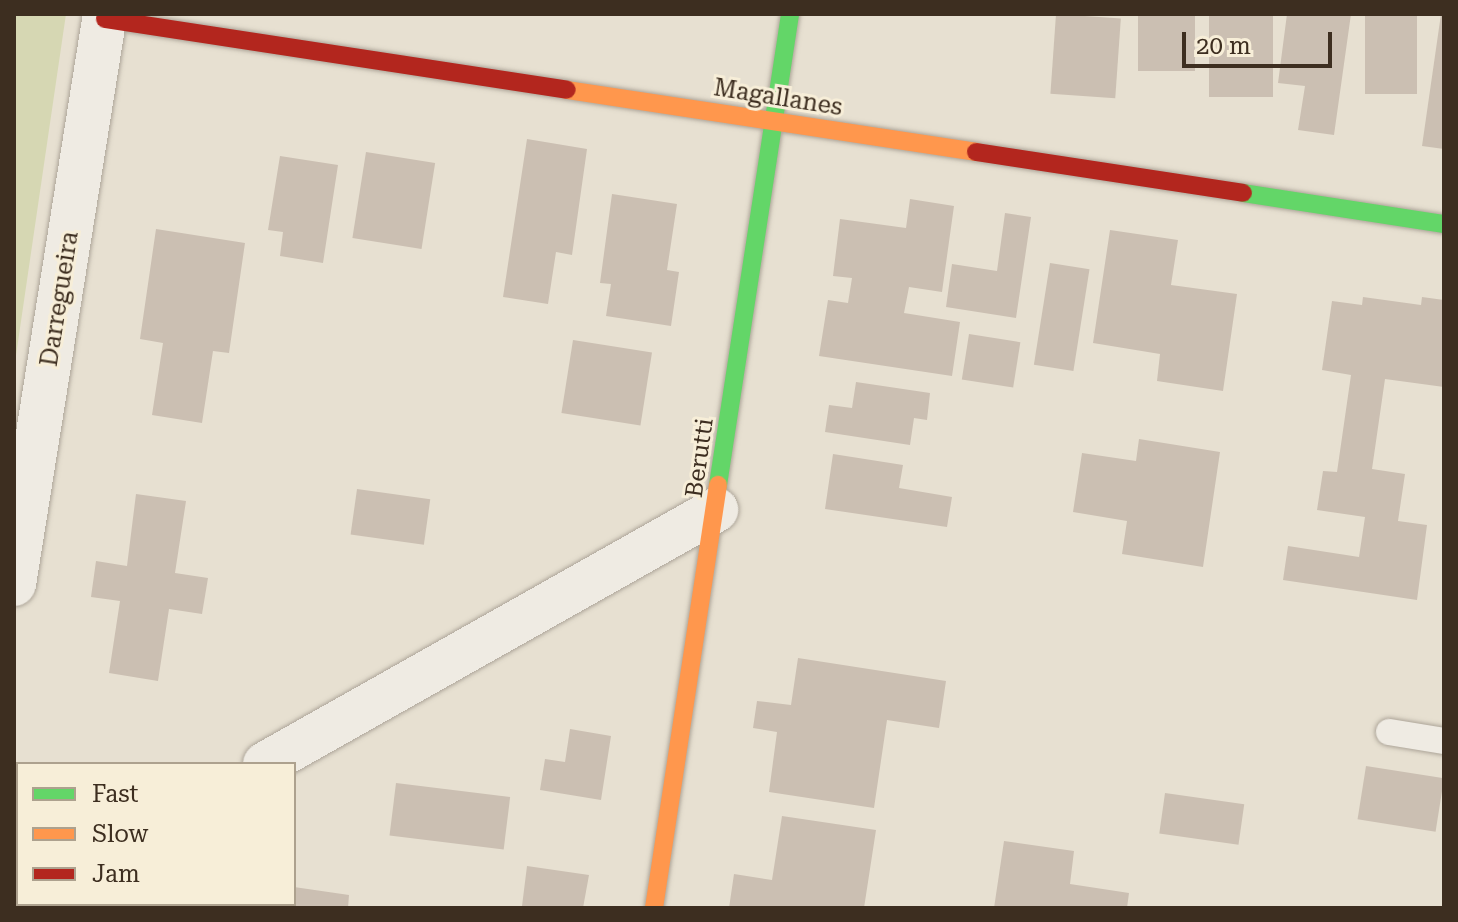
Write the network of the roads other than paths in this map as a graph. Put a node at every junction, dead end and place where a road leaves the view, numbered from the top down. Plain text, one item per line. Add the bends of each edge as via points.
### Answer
1 (790, 14) edge
2 (105, 17) edge
3 (774, 121) junction
4 (1444, 224) edge
5 (716, 510) junction
6 (14, 584) edge
7 (1389, 732) dead end
8 (1444, 741) edge
9 (269, 762) edge
10 (654, 908) edge

1 - 3 street, Berutti
2 - 3 street, Magallanes
2 - 6 street, Darregueira
3 - 4 street, Magallanes
3 - 5 street, Berutti
5 - 9 street
5 - 10 street, Berutti
7 - 8 lane

